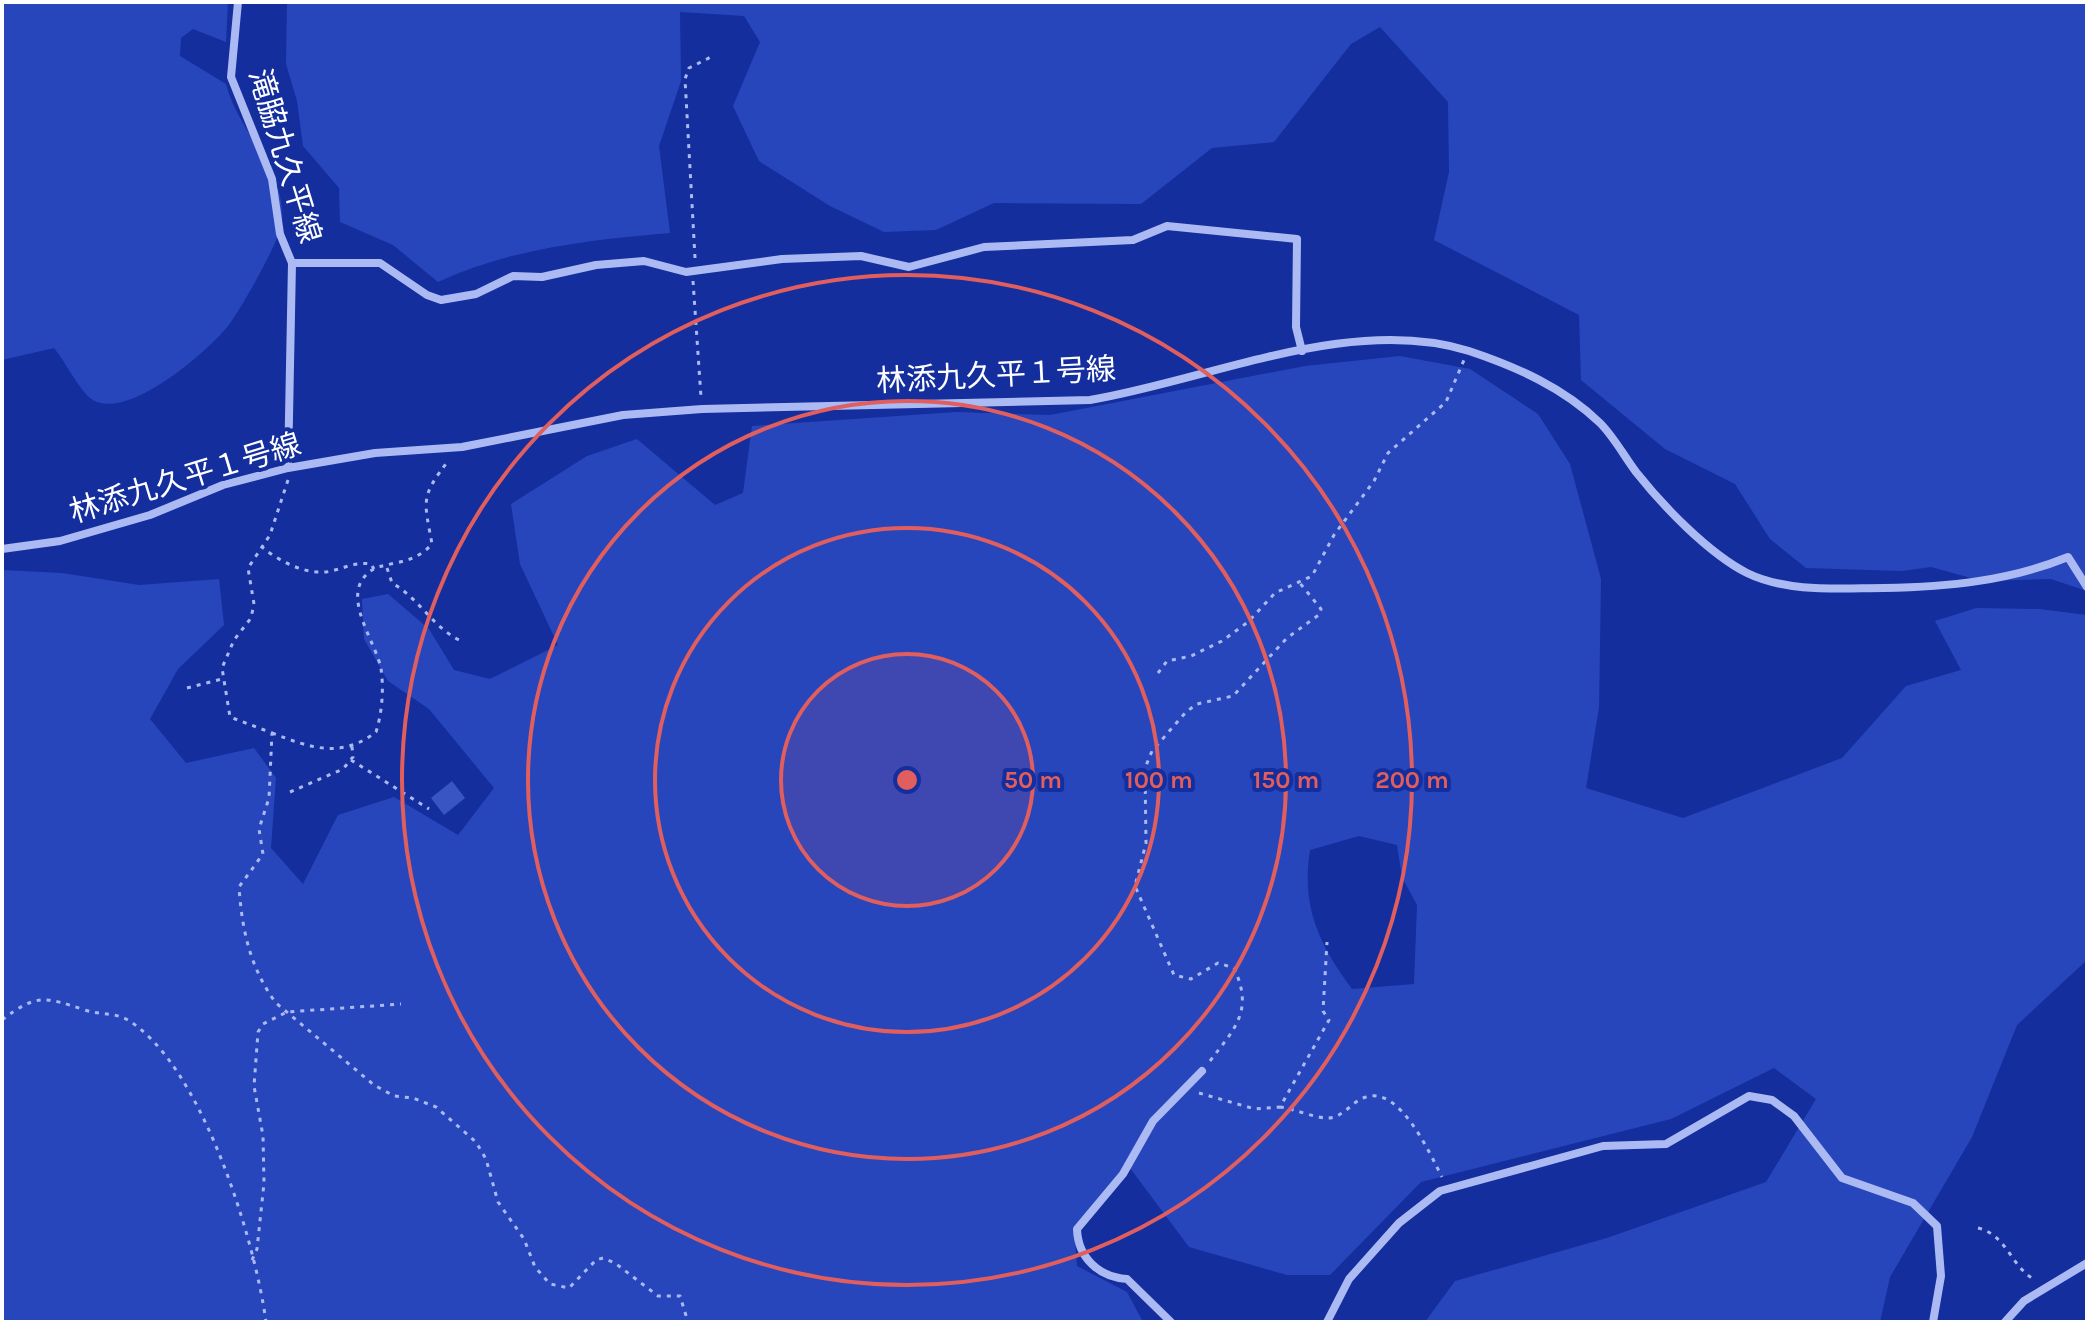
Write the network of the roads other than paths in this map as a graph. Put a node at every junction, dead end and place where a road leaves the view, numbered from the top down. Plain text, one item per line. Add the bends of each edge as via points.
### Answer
1 (238, 2) edge
2 (292, 263) junction
3 (1302, 351) junction
4 (288, 468) junction
5 (2, 549) edge
6 (2087, 587) edge
7 (1202, 1071) road end
8 (2087, 1263) edge
9 (1171, 1322) edge
10 (1327, 1322) edge
11 (1933, 1322) edge
12 (2005, 1322) edge

1 - 2 street, 滝脇九久平線 via 231,77 272,179 280,234
2 - 3 street via 380,263 441,300 476,294 513,276 542,277 596,265 644,261 686,272 782,259 861,256 909,267 984,247 1133,240 1167,226 1297,239 1296,327
2 - 4 street, 滝脇九久平線
3 - 4 street, 林添九久平１号線 via 1090,400 623,415 455,447 375,453
3 - 6 street, 林添九久平１号線 via 1385,337 1468,351 1542,380 1603,426 1665,507 1739,568 1758,577 1811,587 1925,587 1997,578 2068,557
4 - 5 street, 林添九久平１号線 via 60,541
7 - 9 street via 1153,1121 1123,1174 1077,1229 1078,1243 1092,1265 1113,1278 1127,1279
8 - 12 street via 2024,1301
10 - 11 street via 1349,1279 1399,1223 1448,1187 1603,1146 1666,1144 1739,1098 1761,1096 1794,1116 1842,1178 1913,1203 1937,1226 1941,1276

